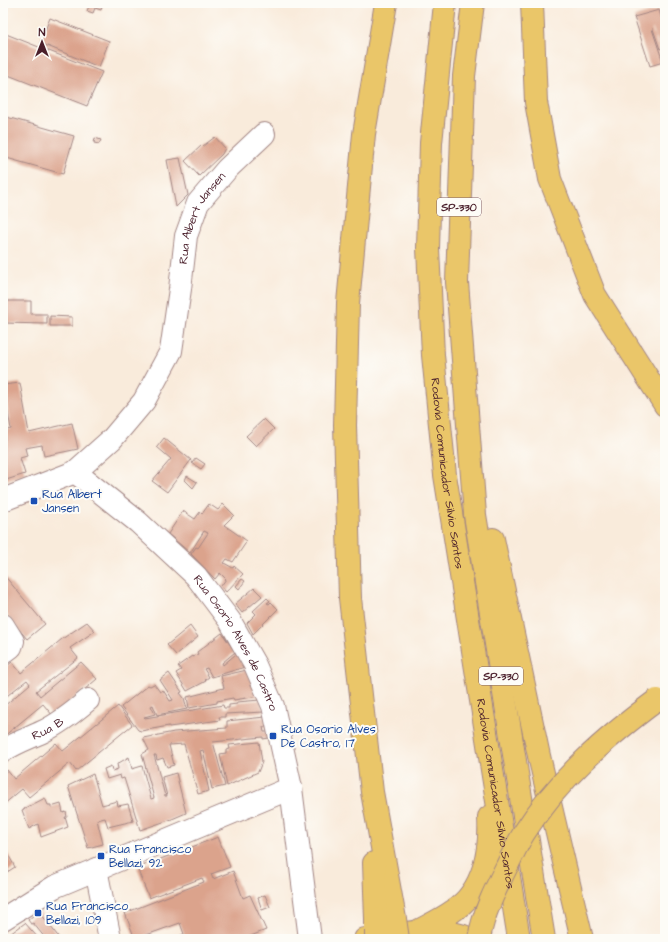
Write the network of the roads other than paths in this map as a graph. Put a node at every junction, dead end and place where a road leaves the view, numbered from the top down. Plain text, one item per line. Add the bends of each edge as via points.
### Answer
1 (386, 3) edge
2 (445, 3) edge
3 (473, 3) edge
4 (532, 3) edge
5 (264, 134) dead end
6 (665, 404) edge
7 (467, 412) junction
8 (75, 472) junction
9 (3, 500) edge
10 (3, 625) edge
11 (3, 653) edge
12 (661, 698) edge
13 (88, 700) dead end
14 (486, 735) junction
15 (3, 751) edge
16 (291, 788) junction
17 (96, 869) junction
18 (3, 919) edge
19 (393, 929) edge
20 (110, 939) edge
21 (310, 939) edge
22 (365, 939) edge
23 (472, 939) edge
24 (479, 939) edge
25 (519, 939) edge
26 (544, 939) edge
27 (582, 939) edge

1 - 19 highway via 364,134 348,303 345,425 350,598 372,792
2 - 14 highway, Rodovia Comunicador Silvio Santos / SP-330 via 431,151 428,248 434,355 445,475
3 - 7 highway, Rodovia Comunicador Silvio Santos / SP-330 via 464,76 458,259
4 - 6 highway via 536,102 550,178 595,295
5 - 8 street, Rua Albert Jansen via 227,169 198,203 186,236 171,351 144,401 112,439
7 - 26 highway, Rodovia Comunicador Silvio Santos / SP-330 via 475,515
7 - 27 highway via 537,748
8 - 9 street, Rua Albert Jansen
8 - 16 street, Rua Osorio Alves de Castro via 138,522 196,576 230,621 255,665 273,706
10 - 11 street via 13,641 11,647
12 - 24 highway, bridge via 616,731 564,781 524,833 496,887
13 - 15 street, Rua B via 60,722
14 - 19 highway via 490,835 485,865 473,892 454,911
14 - 25 highway, Rodovia Comunicador Silvio Santos / SP-330
16 - 17 street
16 - 21 street, Rua Osorio Alves de Castro
17 - 18 street via 54,887
17 - 20 street
19 - 22 highway
19 - 23 highway via 462,934

